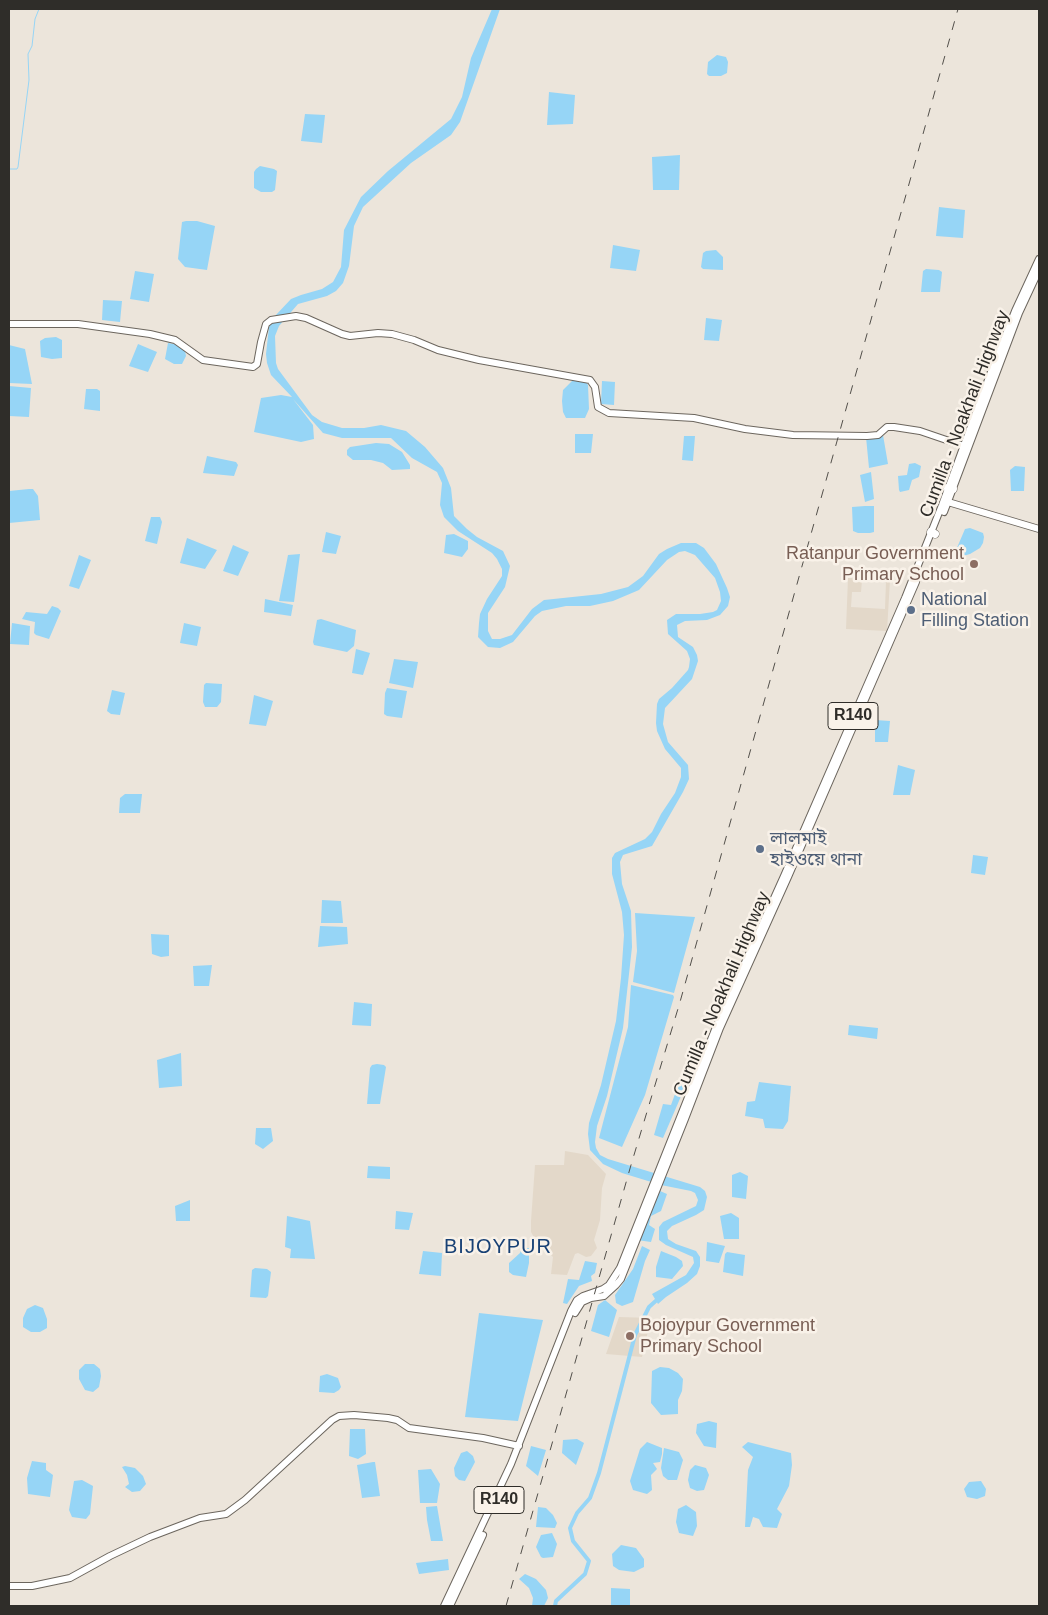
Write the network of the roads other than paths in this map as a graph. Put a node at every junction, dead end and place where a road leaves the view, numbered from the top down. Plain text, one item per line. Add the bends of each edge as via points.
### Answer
1 (1039, 259) edge
2 (1039, 270) edge
3 (9, 324) edge
4 (964, 446) junction
5 (951, 489) junction
6 (948, 502) junction
7 (1039, 529) edge
8 (933, 533) junction
9 (574, 1309) junction
10 (519, 1446) junction
11 (471, 1555) junction
12 (9, 1586) edge
13 (444, 1606) edge
14 (450, 1606) edge

1 - 4 main road, R140 via 1015,311
2 - 5 main road, Cumilla - Noakhali Highway / R140
3 - 4 main road via 78,324 156,335 175,340 203,360 253,367 257,364 266,324 271,320 306,318 350,336 392,334 479,360 590,380 594,383 598,407 609,413 694,418 793,435 867,436 878,435 894,427
4 - 5 main road, R140
5 - 6 main road, Cumilla - Noakhali Highway / R140
5 - 8 main road, R140
6 - 7 main road
6 - 8 main road, Cumilla - Noakhali Highway / R140
8 - 9 main road, R140 via 737,986 716,1027 621,1279 604,1296 585,1300
9 - 10 main road, R140
9 - 11 main road, R140 via 511,1476
10 - 11 main road, R140
10 - 12 main road via 409,1428 388,1418 338,1416 232,1511 200,1518 150,1537 70,1578 32,1586
11 - 13 main road, R140
11 - 14 main road, R140

